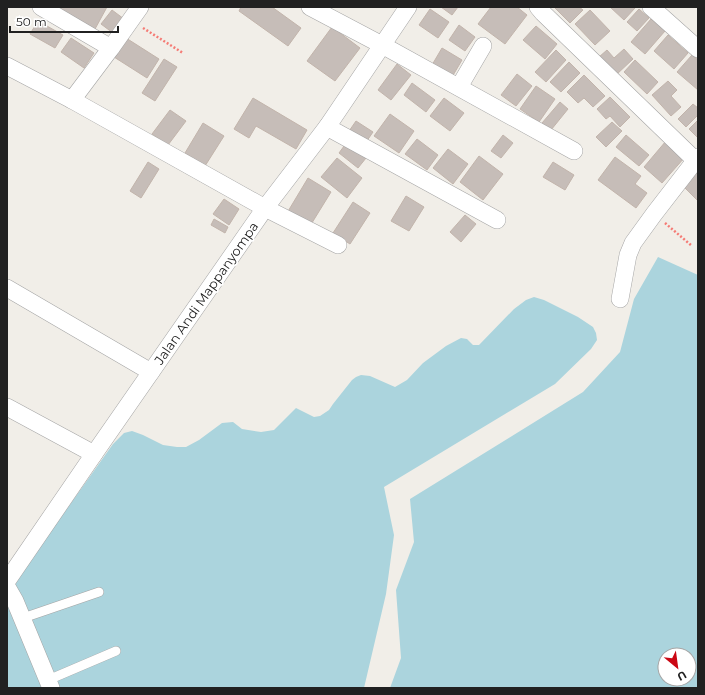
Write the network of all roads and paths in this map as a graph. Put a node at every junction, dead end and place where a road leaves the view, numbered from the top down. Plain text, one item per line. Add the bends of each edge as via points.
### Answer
1 (41, 7) edge
2 (310, 7) edge
3 (408, 7) edge
4 (538, 7) edge
5 (652, 7) edge
6 (136, 11) edge
7 (382, 45) junction
8 (484, 46) dead end
9 (111, 48) junction
10 (698, 49) edge
11 (183, 53) dead end
12 (7, 66) edge
13 (459, 87) junction
14 (72, 100) junction
15 (327, 127) junction
16 (574, 151) dead end
17 (697, 159) edge
18 (266, 208) junction
19 (654, 214) junction
20 (497, 220) dead end
21 (338, 245) dead end
22 (692, 246) dead end
23 (7, 288) edge
24 (620, 299) dead end
25 (151, 372) junction
26 (7, 407) edge
27 (94, 454) junction
28 (7, 581) edge
29 (7, 587) edge
30 (99, 592) dead end
31 (23, 618) junction
32 (116, 651) dead end
33 (50, 684) edge

1 - 9 street
2 - 7 street
3 - 7 street, Jalan Andi Mappanyompa
4 - 17 street
5 - 10 street
6 - 9 street
6 - 11 path
7 - 13 street
7 - 15 street, Jalan Andi Mappanyompa
8 - 13 street
9 - 14 street
12 - 14 street
13 - 16 street
14 - 18 street
15 - 18 street, Jalan Andi Mappanyompa
15 - 20 street
17 - 19 street
18 - 21 street
18 - 25 street, Jalan Andi Mappanyompa
19 - 22 path
19 - 24 street via 630,249
23 - 25 street
25 - 27 street, Jalan Andi Mappanyompa
26 - 27 street
27 - 28 street, Jalan Andi Mappanyompa
29 - 31 street
30 - 31 lane
31 - 33 street
32 - 33 lane

